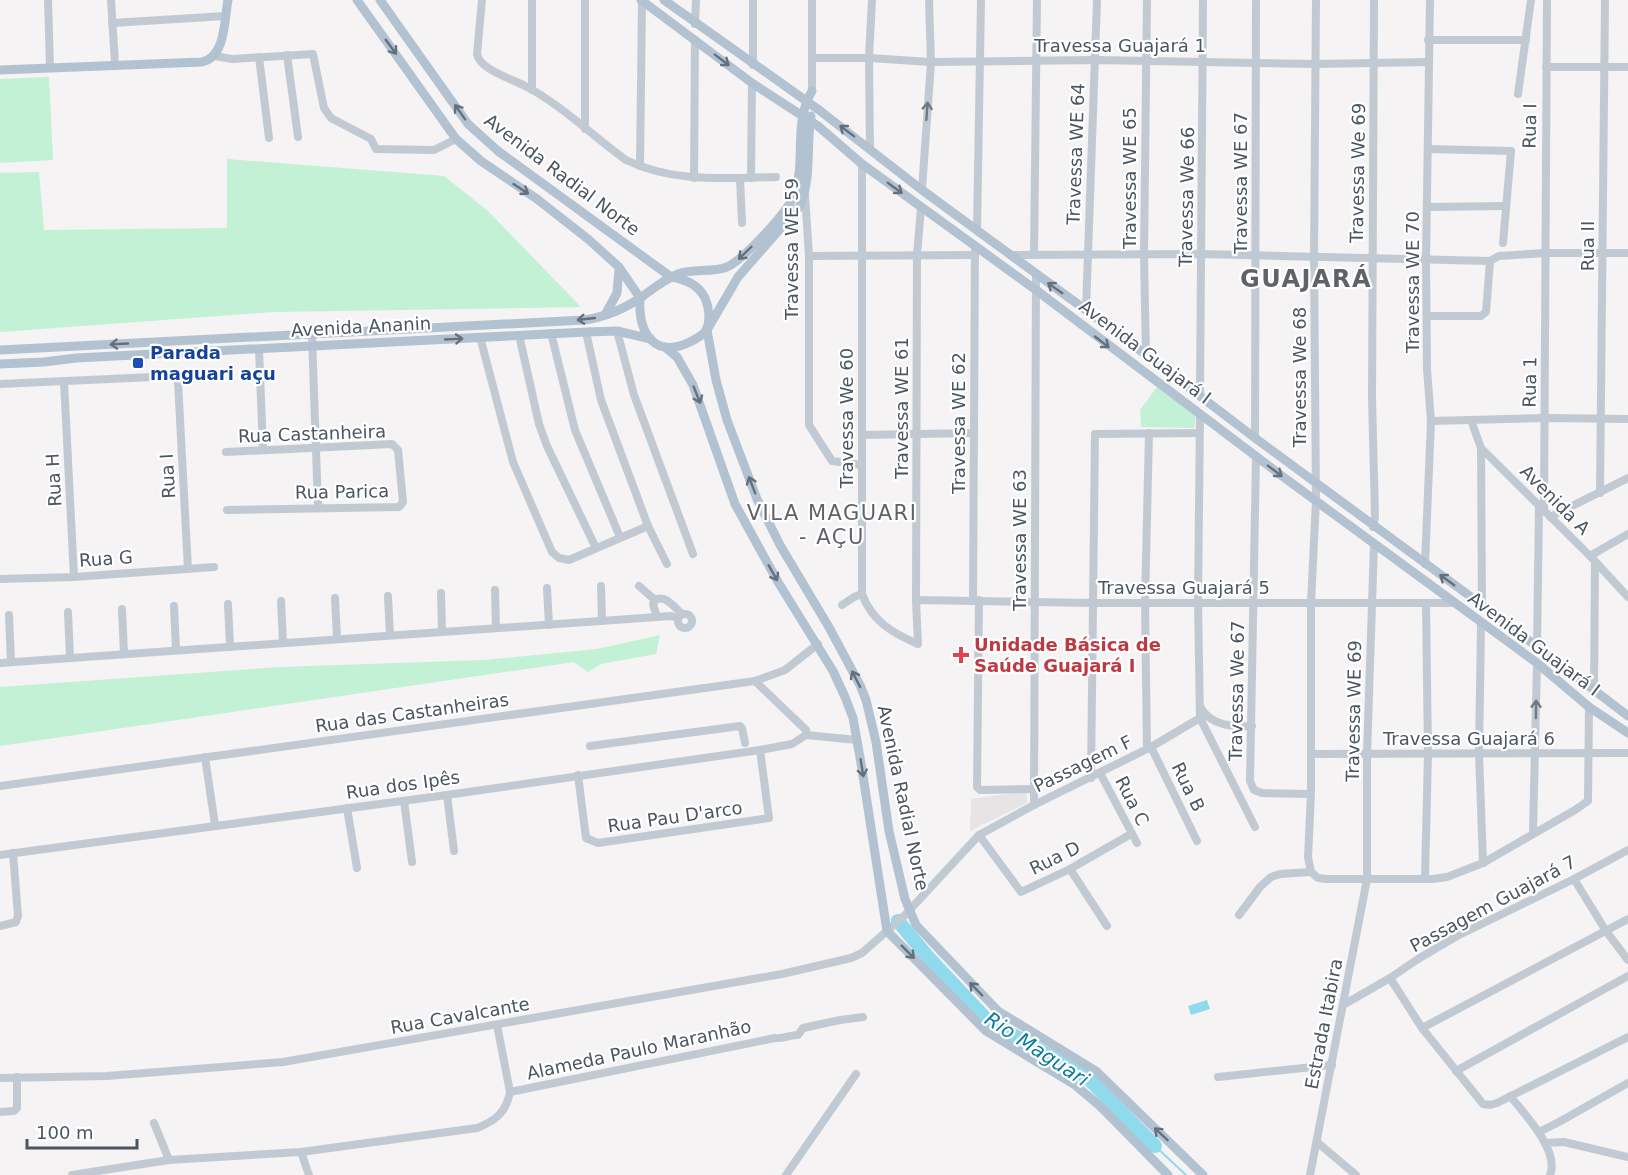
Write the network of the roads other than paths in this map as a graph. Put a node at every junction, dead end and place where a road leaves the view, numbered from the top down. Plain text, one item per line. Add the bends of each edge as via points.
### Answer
1 (48, 0) edge
2 (111, 0) edge
3 (228, 0) edge
4 (357, 0) edge
5 (380, 0) edge
6 (482, 0) edge
7 (532, 0) edge
8 (585, 0) edge
9 (642, 0) edge
10 (664, 0) edge
11 (696, 0) edge
12 (753, 0) edge
13 (812, 0) edge
14 (872, 0) edge
15 (929, 0) edge
16 (981, 0) edge
17 (1037, 0) edge
18 (1097, 0) edge
19 (1147, 0) edge
20 (1203, 0) edge
21 (1256, 0) edge
22 (1316, 0) edge
23 (1374, 0) edge
24 (1430, 0) edge
25 (1531, 0) edge
26 (1547, 0) edge
27 (1605, 0) edge
28 (225, 16) junction
29 (112, 23) junction
30 (695, 24) junction
31 (695, 40) junction
32 (1428, 40) junction
33 (1526, 40) junction
34 (287, 55) junction
35 (215, 56) junction
36 (259, 57) junction
37 (869, 57) junction
38 (813, 58) junction
39 (981, 60) junction
40 (1037, 60) junction
41 (1095, 60) junction
42 (1203, 60) junction
43 (1146, 61) junction
44 (931, 62) junction
45 (1375, 62) junction
46 (1428, 62) junction
47 (1256, 63) junction
48 (115, 64) junction
49 (1315, 64) junction
50 (753, 65) junction
51 (50, 67) junction
52 (1546, 68) junction
53 (1604, 68) junction
54 (1628, 68) edge
55 (0, 70) edge
56 (752, 82) junction
57 (532, 90) junction
58 (812, 91) joint
59 (1518, 94) dead end
60 (809, 103) junction
61 (801, 114) junction
62 (810, 120) junction
63 (585, 129) junction
64 (298, 137) dead end
65 (269, 138) dead end
66 (456, 138) junction
67 (870, 149) junction
68 (1429, 149) junction
69 (862, 164) junction
70 (640, 166) junction
71 (776, 177) dead end
72 (694, 178) junction
73 (740, 178) junction
74 (751, 178) junction
75 (922, 190) junction
76 (805, 194) junction
77 (1505, 206) junction
78 (1429, 207) junction
79 (921, 208) junction
80 (742, 223) dead end
81 (977, 230) junction
82 (1503, 243) dead end
83 (975, 250) junction
84 (1545, 253) junction
85 (1603, 253) junction
86 (1628, 253) edge
87 (1034, 254) junction
88 (1201, 254) junction
89 (862, 255) junction
90 (917, 255) junction
91 (1012, 255) junction
92 (1087, 255) junction
93 (809, 256) junction
94 (1144, 256) junction
95 (1256, 256) junction
96 (1314, 258) junction
97 (1372, 259) junction
98 (1426, 260) junction
99 (1490, 261) junction
100 (619, 267) junction
101 (1036, 274) junction
102 (667, 279) junction
103 (1036, 290) junction
104 (642, 297) junction
105 (1086, 310) junction
106 (605, 315) junction
107 (1428, 316) junction
108 (617, 331) junction
109 (586, 332) junction
110 (551, 333) junction
111 (704, 333) junction
112 (312, 335) junction
113 (519, 335) junction
114 (480, 337) junction
115 (651, 339) junction
116 (312, 346) junction
117 (665, 347) junction
118 (259, 349) junction
119 (3, 350) edge
120 (1146, 356) junction
121 (3, 364) edge
122 (64, 382) junction
123 (0, 384) edge
124 (1200, 395) junction
125 (1200, 414) junction
126 (1545, 418) junction
127 (1601, 418) junction
128 (1628, 419) edge
129 (1471, 420) junction
130 (1431, 421) junction
131 (917, 432) junction
132 (973, 433) junction
133 (1149, 433) junction
134 (1199, 433) junction
135 (862, 435) junction
136 (1255, 438) junction
137 (317, 447) junction
138 (1481, 448) junction
139 (263, 450) junction
140 (398, 450) joint
141 (226, 452) dead end
142 (1256, 457) junction
143 (861, 465) junction
144 (1628, 478) edge
145 (1316, 482) junction
146 (1600, 492) junction
147 (1316, 500) junction
148 (318, 507) junction
149 (227, 510) dead end
150 (1544, 512) junction
151 (648, 526) junction
152 (1373, 527) junction
153 (1628, 534) edge
154 (620, 537) junction
155 (1374, 544) junction
156 (597, 548) junction
157 (693, 555) dead end
158 (1592, 559) junction
159 (667, 564) dead end
160 (1425, 564) junction
161 (214, 567) dead end
162 (188, 569) junction
163 (74, 577) junction
164 (0, 579) edge
165 (601, 586) dead end
166 (639, 586) dead end
167 (547, 588) dead end
168 (495, 591) dead end
169 (441, 593) dead end
170 (862, 594) junction
171 (388, 596) dead end
172 (1628, 597) edge
173 (335, 598) dead end
174 (655, 600) junction
175 (916, 600) junction
176 (976, 600) junction
177 (281, 601) dead end
178 (1034, 601) junction
179 (1198, 602) junction
180 (1094, 603) junction
181 (1144, 603) junction
182 (1254, 603) junction
183 (1311, 603) junction
184 (1372, 603) junction
185 (1426, 603) junction
186 (1452, 603) junction
187 (228, 604) dead end
188 (842, 605) dead end
189 (1482, 605) junction
190 (174, 606) dead end
191 (122, 609) dead end
192 (68, 612) dead end
193 (9, 615) dead end
194 (657, 617) junction
195 (602, 621) junction
196 (549, 624) junction
197 (1481, 624) junction
198 (496, 628) junction
199 (442, 632) junction
200 (390, 635) junction
201 (337, 639) junction
202 (283, 643) junction
203 (818, 644) junction
204 (230, 647) junction
205 (1537, 649) junction
206 (176, 650) junction
207 (124, 654) junction
208 (70, 658) junction
209 (11, 662) junction
210 (0, 663) edge
211 (1537, 663) junction
212 (755, 681) junction
213 (1594, 692) junction
214 (1200, 706) junction
215 (1589, 707) junction
216 (1628, 716) edge
217 (1200, 718) junction
218 (1252, 726) junction
219 (1628, 733) edge
220 (806, 735) junction
221 (857, 740) junction
222 (745, 743) dead end
223 (590, 746) dead end
224 (1149, 748) junction
225 (760, 750) junction
226 (1479, 753) junction
227 (1628, 753) edge
228 (1311, 754) junction
229 (1428, 754) junction
230 (1535, 754) junction
231 (1588, 754) junction
232 (1367, 755) junction
233 (205, 757) junction
234 (1101, 773) junction
235 (578, 776) junction
236 (1091, 778) junction
237 (1250, 782) joint
238 (0, 786) edge
239 (1033, 789) junction
240 (1311, 794) junction
241 (447, 795) junction
242 (404, 801) junction
243 (1034, 805) junction
244 (347, 808) junction
245 (215, 825) junction
246 (1255, 827) dead end
247 (1533, 832) junction
248 (1131, 834) junction
249 (980, 835) junction
250 (1197, 841) dead end
251 (1137, 843) dead end
252 (1628, 850) edge
253 (454, 851) dead end
254 (13, 853) junction
255 (0, 855) edge
256 (412, 862) dead end
257 (1483, 863) junction
258 (357, 868) dead end
259 (1070, 869) junction
260 (1311, 873) junction
261 (1425, 878) junction
262 (1367, 879) junction
263 (1574, 879) junction
264 (908, 912) junction
265 (1239, 915) dead end
266 (1628, 919) edge
267 (0, 926) edge
268 (1107, 926) dead end
269 (890, 929) junction
270 (1606, 931) junction
271 (1628, 960) edge
272 (1628, 976) edge
273 (1390, 978) junction
274 (1343, 1005) junction
275 (863, 1017) dead end
276 (497, 1025) junction
277 (1422, 1028) junction
278 (1628, 1036) edge
279 (1332, 1065) junction
280 (1456, 1071) junction
281 (856, 1074) dead end
282 (17, 1077) junction
283 (1218, 1077) dead end
284 (0, 1078) edge
285 (1628, 1083) edge
286 (510, 1092) junction
287 (1510, 1096) junction
288 (0, 1112) edge
289 (154, 1123) dead end
290 (1539, 1132) junction
291 (1317, 1142) junction
292 (1545, 1143) junction
293 (301, 1152) junction
294 (1628, 1157) edge
295 (169, 1160) junction
296 (72, 1175) edge
297 (309, 1175) edge
298 (786, 1175) edge
299 (1168, 1175) edge
300 (1203, 1175) edge
301 (1310, 1175) edge
302 (1356, 1175) edge
303 (1550, 1175) edge

1 - 51 street
2 - 29 street
3 - 28 main road
4 -> 66 main road, Avenida Radial Norte
102 -> 5 main road, Avenida Radial Norte via 468,124
6 - 57 street via 479,61
7 - 57 street
8 - 63 street
9 - 31 main road, Avenida Guajará I
9 - 70 street
10 - 30 main road, Avenida Guajará I
11 - 30 street
12 - 50 street
13 - 38 street
14 - 37 street
15 - 44 street
16 - 39 street
17 - 40 street
18 - 41 street, Travessa WE 64
19 - 43 street, Travessa WE 65
20 - 42 street, Travessa We 66
21 - 47 street, Travessa WE 67
22 - 49 street, Travessa We 68
23 - 45 street, Travessa We 69
24 - 32 street, Travessa WE 70
25 - 33 street
26 - 52 street, Rua I
27 - 53 street, Rua II
28 - 29 street
28 - 35 main road
29 - 48 street
30 - 50 main road, Avenida Guajará I
31 -> 56 main road, Avenida Guajará I
31 - 72 street
32 - 33 street
32 - 46 street, Travessa WE 70
33 - 59 street
34 - 36 street
34 - 64 street
34 - 66 street via 313,54 328,115 371,139 376,149 434,150
35 - 36 street
35 - 48 main road via 202,62
36 - 65 street
37 - 38 street, Travessa Guajará 1
37 - 44 street, Travessa Guajará 1
37 - 67 street
38 - 58 street
39 - 40 street, Travessa Guajará 1
39 - 44 street, Travessa Guajará 1
39 - 81 street
40 - 41 street, Travessa Guajará 1
40 - 87 street
41 - 43 street, Travessa Guajará 1
41 - 92 street, Travessa WE 64
42 - 43 street, Travessa Guajará 1
42 - 47 street, Travessa Guajará 1
42 - 88 street, Travessa We 66
43 - 94 street, Travessa WE 65
75 -> 44 street
45 - 46 street, Travessa Guajará 1
45 - 49 street, Travessa Guajará 1
45 - 97 street, Travessa We 69
46 - 68 street, Travessa WE 70
47 - 49 street, Travessa Guajará 1
47 - 95 street, Travessa WE 67
48 - 51 main road
49 - 96 street, Travessa We 68
50 - 60 main road, Avenida Guajará I
51 - 55 main road
52 - 53 street
52 - 84 street, Rua I
53 - 54 street
53 - 85 street, Rua II
56 - 61 main road, Avenida Guajará I
56 - 74 street
57 - 63 street
58 - 60 main road
60 - 61 main road
60 - 62 main road, Travessa WE 59
67 -> 60 main road, Avenida Guajará I
61 - 62 main road, Avenida Guajará I
61 -> 102 main road via 798,182 784,212 728,267 680,273
62 - 69 main road, Avenida Guajará I
62 - 76 main road, Travessa WE 59
63 - 70 street
66 -> 100 main road, Avenida Radial Norte
67 - 75 main road, Avenida Guajará I
68 - 77 street via 1511,151
68 - 78 street, Travessa WE 70
69 -> 79 main road, Avenida Guajará I
69 - 89 street, Travessa We 60
70 - 72 street
71 - 74 street
72 - 73 street
73 - 74 street
73 - 80 street
75 - 81 main road, Avenida Guajará I
76 - 93 street, Travessa WE 59
76 - 111 main road via 793,216 738,277
77 - 78 street
77 - 82 street
78 - 98 street, Travessa WE 70
79 - 83 main road, Avenida Guajará I
79 - 90 street, Travessa WE 61
81 - 91 main road, Avenida Guajará I
83 - 90 street
83 - 103 main road, Avenida Guajará I
83 - 132 street, Travessa WE 62
84 - 85 street
84 - 99 street via 1499,256
84 - 126 street, Rua 1
85 - 86 street
85 - 127 street, Rua II
87 - 91 street
87 - 92 street
88 - 94 street
88 - 95 street
88 - 124 street, Travessa We 66
89 - 90 street
89 - 93 street
89 - 135 street, Travessa We 60
90 - 131 street, Travessa WE 61
91 - 101 main road, Avenida Guajará I
92 - 94 street
92 - 105 street, Travessa WE 64
93 - 143 street, Travessa WE 59 via 808,425 832,461
94 - 120 street, Travessa WE 65
95 - 96 street
95 - 136 street, Travessa WE 67
96 - 97 street
96 - 145 street, Travessa We 68
97 - 98 street
97 - 152 street, Travessa We 69
98 - 99 street
98 - 107 street, Travessa WE 70
99 - 107 street via 1486,312 1480,316
100 - 104 main road, Avenida Radial Norte
100 - 106 main road via 617,293
101 - 103 street, Travessa WE 63
105 -> 101 main road, Avenida Guajará I
102 - 104 main road
102 - 111 main road via 688,281 702,293 708,311
103 -> 125 main road, Avenida Guajará I
103 - 178 street, Travessa WE 63
104 - 106 main road, Avenida Ananin
104 - 115 main road via 640,322
105 - 120 main road, Avenida Guajará I
106 -> 112 main road, Avenida Ananin via 584,320
107 - 130 street, Travessa WE 70
108 - 109 main road, Avenida Ananin
108 - 115 main road, Avenida Ananin
108 - 157 street via 634,395
109 - 110 main road, Avenida Ananin
109 - 151 street via 601,400
110 - 113 main road, Avenida Ananin
110 - 154 street via 575,430
111 - 117 main road via 678,348
264 -> 111 main road, Avenida Radial Norte via 866,700 757,499 727,420
112 - 116 street
112 -> 119 main road, Avenida Ananin
113 - 114 main road, Avenida Ananin
113 - 156 street via 547,446
116 -> 114 main road, Avenida Ananin
114 - 156 street via 513,462 552,552 569,560
115 - 117 main road
116 - 118 main road, Avenida Ananin
116 - 137 street
117 -> 203 main road, Avenida Radial Norte via 677,357 693,385 735,504
118 - 121 main road, Avenida Ananin
118 - 139 street
119 - 121 main road
120 - 124 main road, Avenida Guajará I
122 - 123 street
122 - 162 street, Rua I via 175,376
122 - 163 street, Rua H
124 - 136 main road, Avenida Guajará I
125 - 134 street
125 - 142 main road, Avenida Guajará I
126 - 127 street
126 - 129 street
126 - 150 street, Rua 1
127 - 128 street
127 - 146 street, Rua II
129 - 130 street
129 - 138 street, Avenida A
130 - 160 street, Travessa WE 70
131 - 132 street
131 - 135 street
131 - 175 street, Travessa WE 61
132 - 176 street, Travessa WE 62
133 - 134 street
133 - 180 street via 1095,434
133 - 181 street
134 - 179 street
135 - 143 street, Travessa We 60
136 - 145 main road, Avenida Guajará I
137 - 139 street, Rua Castanheira
137 - 140 street, Rua Castanheira via 392,444
137 - 148 street
138 - 150 street, Avenida A
138 - 189 street
139 - 141 street, Rua Castanheira
140 - 148 street, Rua Parica via 402,505
142 -> 147 main road, Avenida Guajará I
142 - 182 street, Travessa We 67
143 - 170 street, Travessa We 60
144 - 146 street
145 - 147 street, Travessa We 68
145 - 152 main road, Avenida Guajará I
146 - 150 street
147 - 155 main road, Avenida Guajará I
147 - 183 street, Travessa We 68
148 - 149 street, Rua Parica
150 - 158 street, Avenida A
150 - 205 street, Rua 1
151 - 154 street
151 - 159 street
152 - 160 main road, Avenida Guajará I
153 - 158 street
154 - 156 street
155 - 184 street, Travessa WE 69
155 - 186 main road, Avenida Guajará I
158 - 172 street, Avenida A
158 - 213 street
189 -> 160 main road, Avenida Guajará I
161 - 162 street, Rua G
162 - 163 street, Rua G
163 - 164 street, Rua G
165 - 195 street
166 - 174 street
167 - 196 street
168 - 198 street
169 - 199 street
170 - 175 street, Travessa WE 61 via 873,616 918,644
170 - 188 street
171 - 200 street
173 - 201 street
174 - 194 street
174 - 194 street via 663,598 680,616
175 - 176 street, Travessa Guajará 5
176 - 178 street, Travessa Guajará 5
176 - 239 street, Travessa WE 62 via 977,788
177 - 202 street
178 - 180 street, Travessa Guajará 5
178 - 239 street, Travessa WE 63
179 - 181 street, Travessa Guajará 5
179 - 182 street, Travessa Guajará 5
179 - 214 street
180 - 181 street, Travessa Guajará 5
180 - 236 street
181 - 224 street
182 - 183 street, Travessa Guajará 5
182 - 218 street, Travessa We 67
183 - 184 street, Travessa Guajará 5
183 - 228 street, Travessa We 68
184 - 185 street, Travessa Guajará 5
184 - 232 street, Travessa WE 69
185 - 186 street, Travessa Guajará 5
185 - 229 street
186 - 197 main road, Avenida Guajará I
187 - 204 street
189 - 205 main road, Avenida Guajará I
190 - 206 street
191 - 207 street
192 - 208 street
193 - 209 street
194 - 195 street
195 - 196 street
196 - 198 street
197 - 211 main road, Avenida Guajará I
197 - 226 street
198 - 199 street
199 - 200 street
200 - 201 street
201 - 202 street
202 - 204 street
203 - 212 street, Rua das Castanheiras via 785,670
203 - 221 main road, Avenida Radial Norte via 845,697
204 - 206 street
205 - 213 main road, Avenida Guajará I
206 - 207 street
207 - 208 street
208 - 209 street
209 - 210 street
211 - 215 main road, Avenida Guajará I
230 -> 211 street
212 - 220 street via 806,730
212 - 233 street, Rua das Castanheiras
213 - 216 main road, Avenida Guajará I
214 - 217 street
214 - 218 street via 1225,726
215 - 219 main road, Avenida Guajará I
215 - 231 street
217 - 224 street, Passagem F
217 - 246 street
218 - 237 street, Travessa We 67
220 - 221 street
220 - 225 street, Rua dos Ipês via 792,744
221 -> 269 main road, Avenida Radial Norte
222 - 223 street via 740,726
224 - 234 street, Passagem F
224 - 250 street, Rua B
225 - 235 street, Rua dos Ipês
225 - 235 street, Rua Pau D'arco via 769,818 598,843 586,838
226 - 229 street, Travessa Guajará 6
226 - 230 street, Travessa Guajará 6
226 - 257 street
227 - 231 street, Travessa Guajará 6
228 - 232 street, Travessa Guajará 6
228 - 240 street
229 - 232 street, Travessa Guajará 6
229 - 261 street
230 - 231 street, Travessa Guajará 6
230 - 247 street
231 - 247 street via 1588,801
232 - 262 street, Travessa WE 69
233 - 238 street, Rua das Castanheiras
233 - 245 street
234 - 236 street, Passagem F
234 - 248 street, Rua C
235 - 241 street, Rua dos Ipês
236 - 243 street, Passagem F
237 - 240 street, Travessa WE 67 via 1262,794
239 - 243 street, Travessa WE 63
240 - 260 street
241 - 242 street, Rua dos Ipês
241 - 253 street
242 - 244 street, Rua dos Ipês
242 - 256 street
243 - 249 street, Passagem F
244 - 245 street, Rua dos Ipês
244 - 258 street
245 - 254 street, Rua dos Ipês
247 - 257 street
248 - 251 street, Rua C
248 - 259 street, Rua D
249 - 259 street, Rua D via 1021,892
249 - 264 street, Rua Cavalcante
252 - 263 street, Passagem Guajará 7
254 - 255 street, Rua dos Ipês
254 - 267 street via 18,916 16,922
257 - 261 street via 1447,877
259 - 268 street
260 - 262 street via 1326,879
260 - 265 street via 1271,877
261 - 262 street
262 - 274 street, Estrada Itabira
263 - 270 street
263 - 273 street, Passagem Guajará 7 via 1457,936
264 - 269 street, Rua Cavalcante
300 -> 264 main road, Avenida Radial Norte via 1096,1071 998,1011
266 - 270 street
269 - 276 street, Rua Cavalcante via 851,958
269 -> 299 main road via 986,1031 1076,1085
270 - 271 street
270 - 277 street
272 - 280 street
273 - 274 street, Passagem Guajará 7
273 - 277 street
274 - 279 street, Estrada Itabira
275 - 286 street, Alameda Paulo Maranhão via 804,1028 798,1035 781,1039
276 - 282 street, Rua Cavalcante via 283,1062 107,1076
276 - 286 street, Alameda Paulo Maranhão
277 - 280 street
278 - 287 street
279 - 283 street
279 - 291 street, Estrada Itabira
280 - 287 street via 1483,1104 1493,1105
281 - 298 street
282 - 284 street, Rua Cavalcante
282 - 288 street via 17,1108
285 - 290 street
286 - 293 street, Alameda Paulo Maranhão via 508,1104 499,1117 477,1128
287 - 290 street
289 - 295 street
290 - 292 street
291 - 301 street, Estrada Itabira
291 - 302 street
292 - 294 street via 1564,1142
292 - 303 street via 1552,1168
293 - 295 street, Alameda Paulo Maranhão
293 - 297 street
295 - 296 street, Alameda Paulo Maranhão

